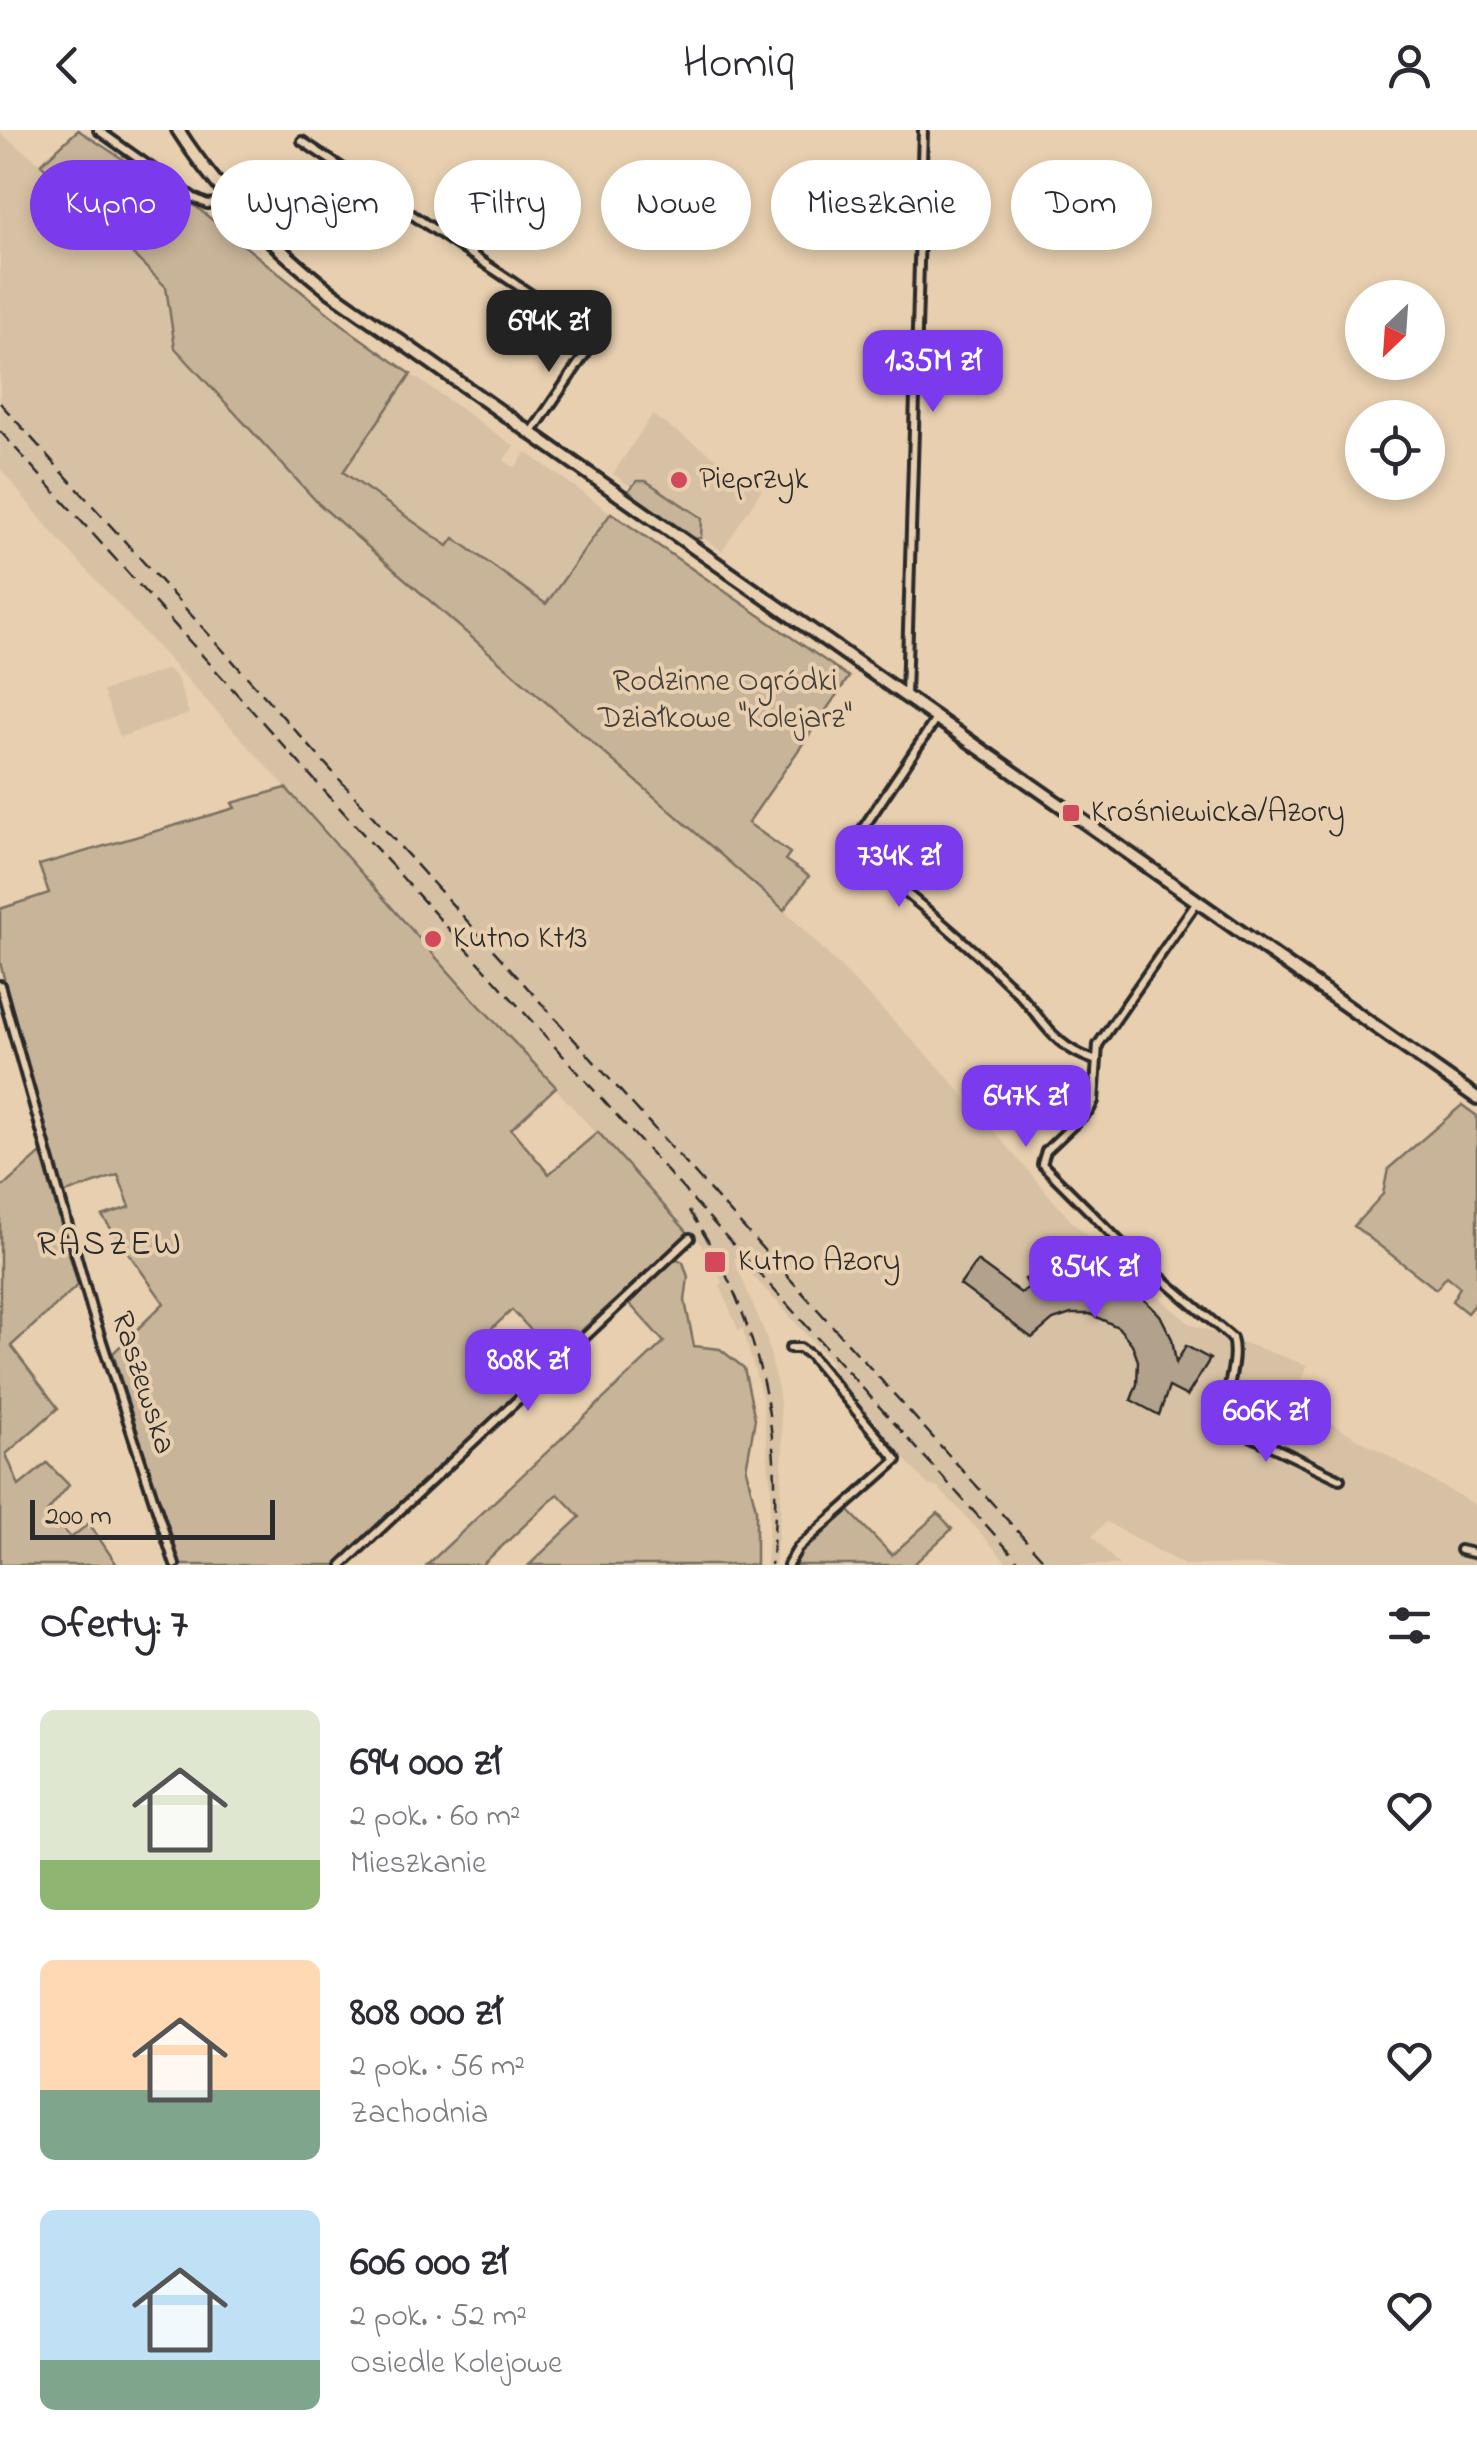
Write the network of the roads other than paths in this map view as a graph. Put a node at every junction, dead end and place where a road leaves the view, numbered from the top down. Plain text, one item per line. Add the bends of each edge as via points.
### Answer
1 (98, 130) edge
2 (178, 130) edge
3 (923, 130) edge
4 (302, 141) dead end
5 (211, 174) edge
6 (211, 204) edge
7 (280, 250) edge
8 (530, 434) junction
9 (906, 697) junction
10 (936, 719) junction
11 (1197, 901) junction
12 (0, 985) edge
13 (1094, 1060) junction
14 (1477, 1098) edge
15 (690, 1238) dead end
16 (790, 1348) dead end
17 (1340, 1480) dead end
18 (1460, 1550) dead end
19 (1477, 1554) edge
20 (175, 1565) edge
21 (342, 1565) edge
22 (788, 1565) edge

1 - 6 street
2 - 5 main road
3 - 9 street
4 - 8 street via 596,338
7 - 8 main road
8 - 9 main road
9 - 10 main road
10 - 11 main road
10 - 13 street via 856,839 856,854 945,925 1071,1052
11 - 13 street via 1106,1032
11 - 14 main road
12 - 20 street, Raszewska via 92,1312
13 - 17 street via 1094,1101 1046,1151 1042,1164 1126,1248 1232,1338 1226,1417 1231,1428
15 - 21 street
16 - 22 street via 810,1355 897,1460 798,1548
18 - 19 street

